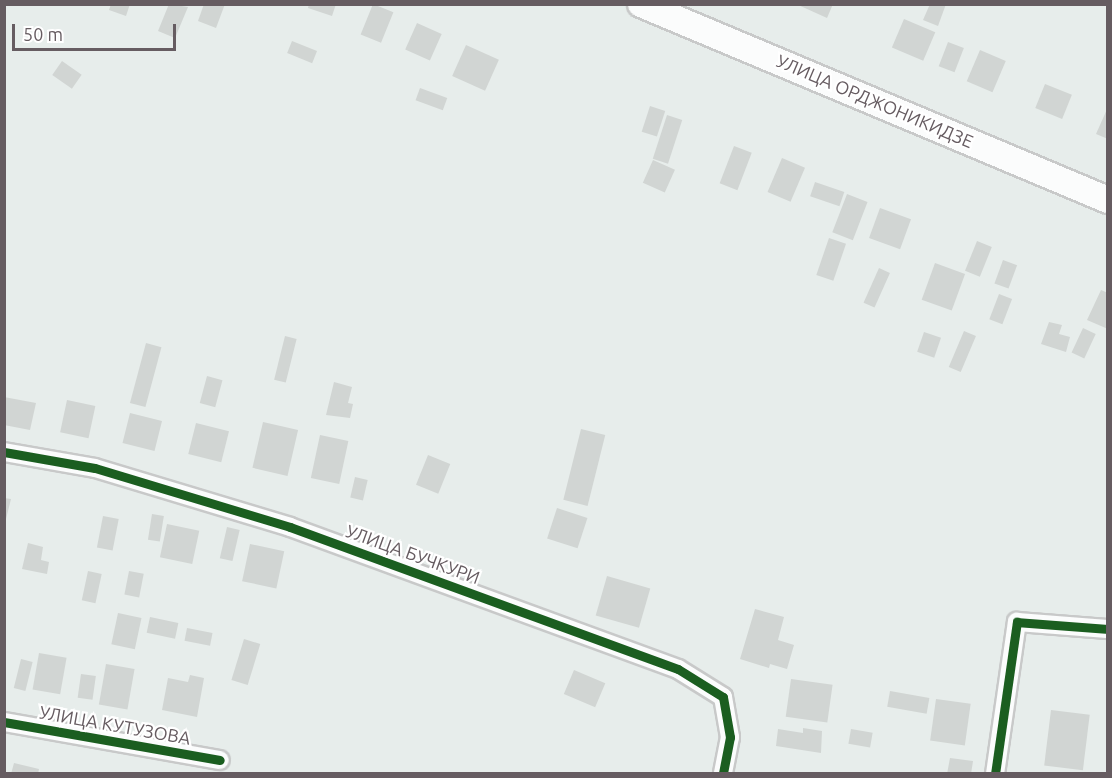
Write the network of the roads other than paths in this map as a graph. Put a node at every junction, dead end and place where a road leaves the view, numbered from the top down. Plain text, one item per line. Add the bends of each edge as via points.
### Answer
1 (641, 4) edge
2 (1107, 200) edge
3 (4, 452) edge
4 (1107, 629) edge
5 (4, 722) edge
6 (220, 760) dead end
7 (723, 774) edge
8 (995, 774) edge

1 - 2 main road, УЛИЦА ОРДЖОНИКИДЗЕ
3 - 7 street, УЛИЦА БУЧКУРИ via 95,468 290,527 678,669 723,696 730,737
4 - 8 street via 1017,622
5 - 6 street, УЛИЦА КУТУЗОВА

